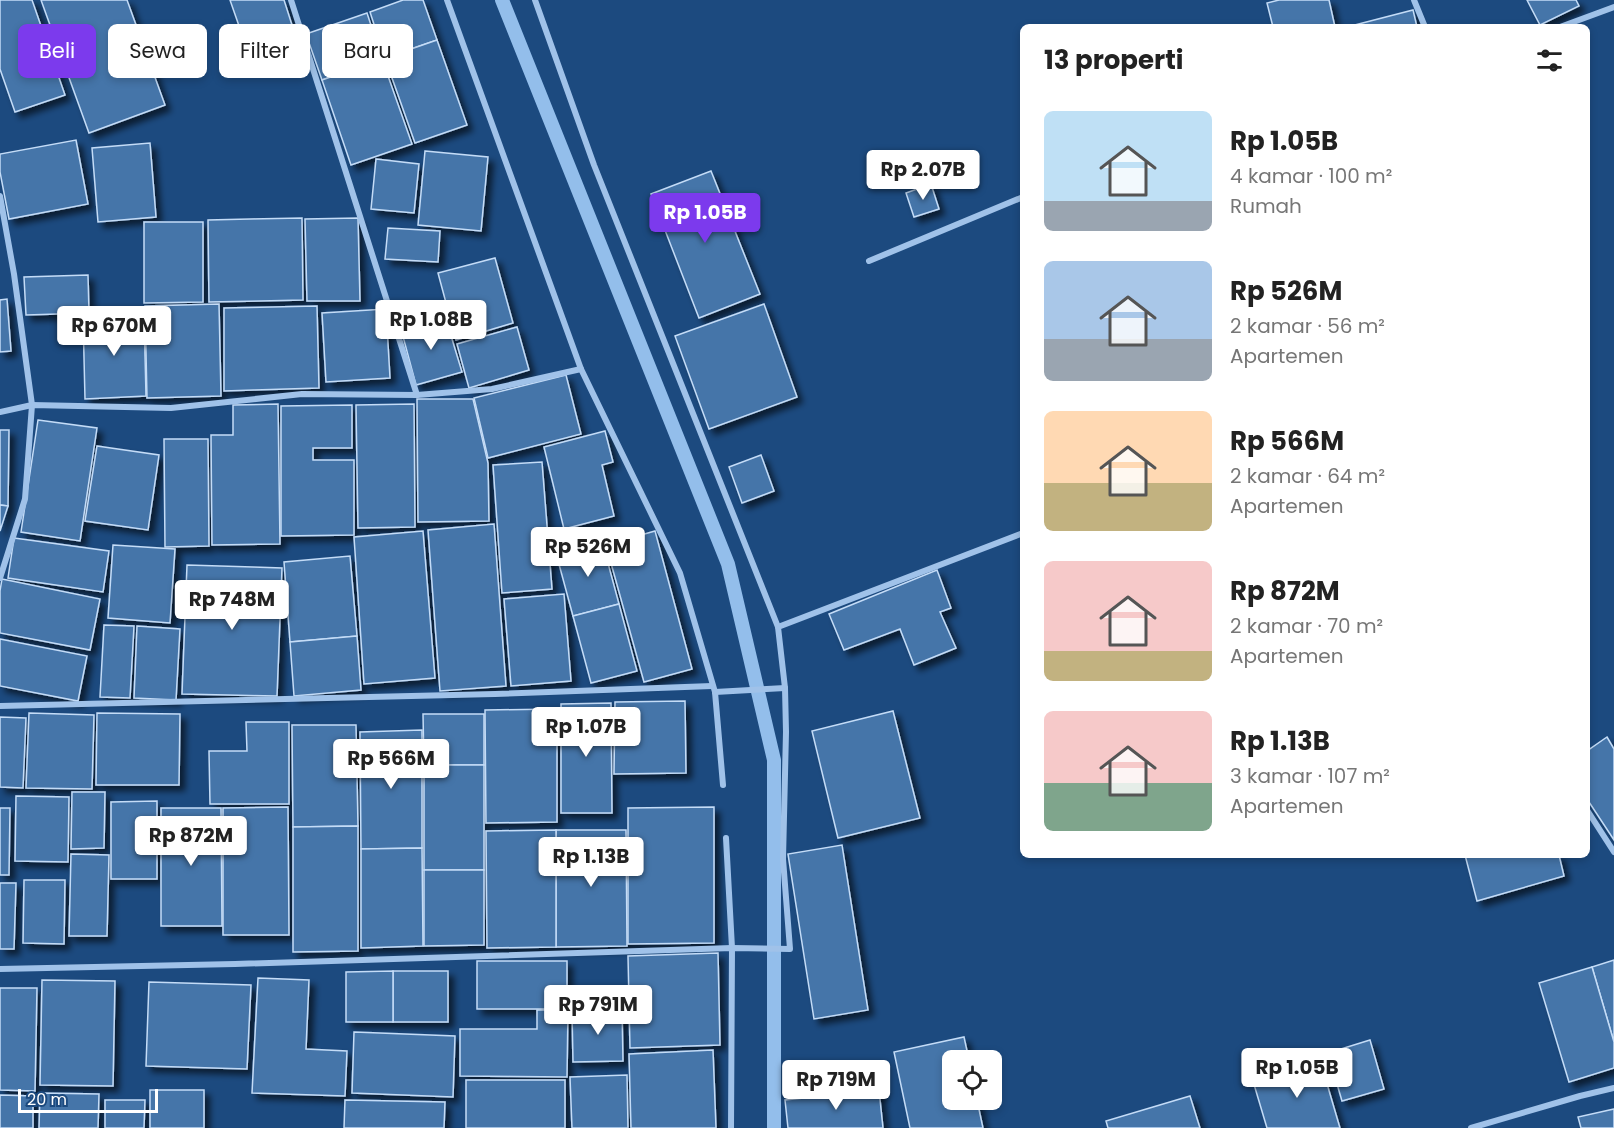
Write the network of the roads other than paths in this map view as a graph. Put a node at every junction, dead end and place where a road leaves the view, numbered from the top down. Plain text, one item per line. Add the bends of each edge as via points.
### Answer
1 (291, 0) edge
2 (447, 0) edge
3 (535, 0) edge
4 (1414, 0) edge
5 (1614, 7) edge
6 (1424, 24) edge
7 (1568, 24) edge
8 (0, 196) edge
9 (1020, 198) edge
10 (869, 261) dead end
11 (581, 369) junction
12 (417, 395) junction
13 (32, 405) junction
14 (0, 412) edge
15 (1020, 534) edge
16 (0, 578) edge
17 (778, 627) junction
18 (785, 688) junction
19 (714, 689) junction
20 (0, 706) edge
21 (723, 785) dead end
22 (1590, 815) edge
23 (726, 838) dead end
24 (1614, 852) edge
25 (732, 948) junction
26 (0, 969) edge
27 (1614, 1088) edge
28 (731, 1128) edge
29 (1471, 1128) edge

1 - 12 street
2 - 11 street
3 - 17 street via 594,165
4 - 6 street
5 - 7 street
8 - 13 street
9 - 10 street
11 - 12 street via 492,389
11 - 19 street via 680,573
12 - 13 street via 302,394 171,408
13 - 14 street
13 - 16 street via 25,499
15 - 17 street
17 - 18 street
18 - 19 street
18 - 25 street via 783,859 790,949
19 - 20 street
19 - 21 street
22 - 24 street
23 - 25 street
25 - 26 street
25 - 28 street
27 - 29 street

